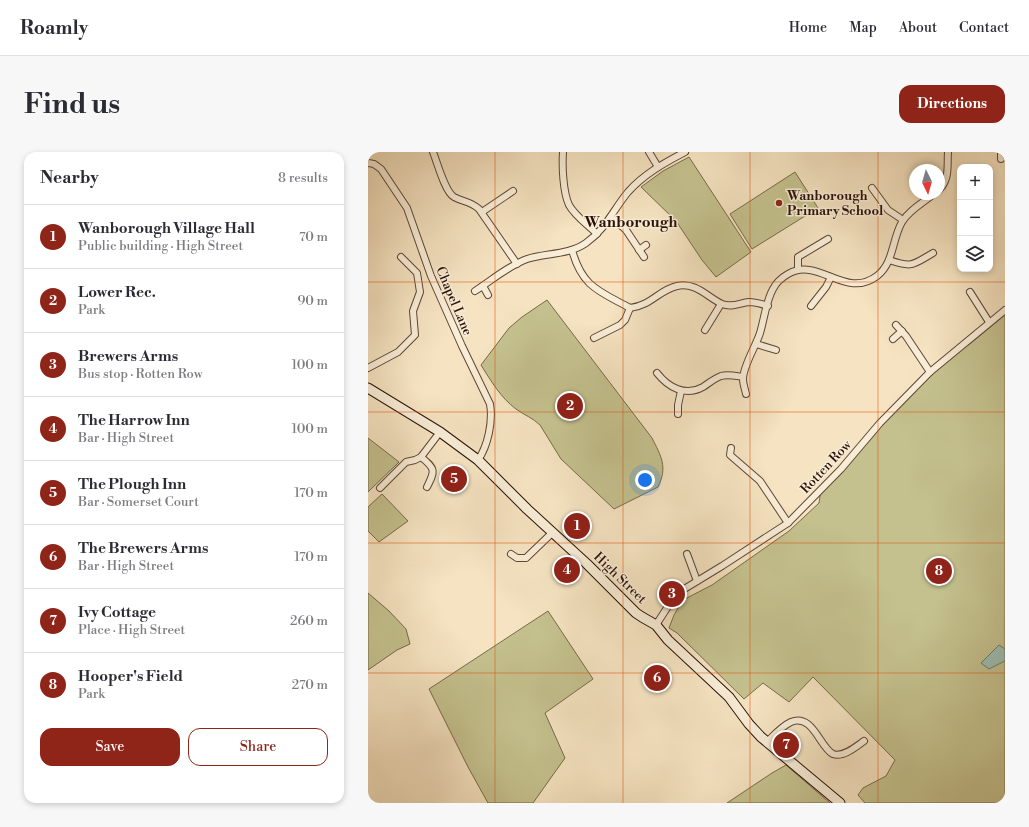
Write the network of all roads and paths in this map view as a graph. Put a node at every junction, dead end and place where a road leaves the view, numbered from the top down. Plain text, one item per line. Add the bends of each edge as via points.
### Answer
1 (433, 152) edge
2 (563, 152) edge
3 (649, 152) edge
4 (685, 152) edge
5 (948, 152) edge
6 (1001, 152) edge
7 (1001, 159) dead end
8 (368, 163) edge
9 (658, 167) junction
10 (945, 182) edge
11 (872, 188) dead end
12 (513, 191) dead end
13 (926, 200) edge
14 (482, 212) junction
15 (611, 217) junction
16 (903, 220) junction
17 (597, 234) junction
18 (828, 239) dead end
19 (646, 245) dead end
20 (572, 250) junction
21 (639, 250) junction
22 (933, 253) dead end
23 (402, 257) dead end
24 (644, 257) dead end
25 (889, 260) junction
26 (517, 264) junction
27 (798, 269) junction
28 (831, 277) junction
29 (483, 286) junction
30 (475, 291) dead end
31 (970, 292) dead end
32 (488, 295) dead end
33 (722, 304) junction
34 (768, 306) junction
35 (811, 306) dead end
36 (630, 308) junction
37 (1005, 310) edge
38 (990, 322) junction
39 (896, 325) dead end
40 (705, 330) dead end
41 (902, 331) junction
42 (594, 338) dead end
43 (893, 339) dead end
44 (756, 344) junction
45 (776, 350) dead end
46 (368, 368) edge
47 (930, 372) junction
48 (657, 373) dead end
49 (743, 377) junction
50 (368, 388) edge
51 (681, 391) junction
52 (746, 394) dead end
53 (678, 414) dead end
54 (440, 432) junction
55 (730, 448) dead end
56 (421, 457) junction
57 (478, 460) junction
58 (426, 487) dead end
59 (380, 488) dead end
60 (788, 522) junction
61 (552, 533) junction
62 (511, 554) dead end
63 (687, 554) dead end
64 (697, 580) junction
65 (656, 625) junction
66 (864, 741) dead end
67 (767, 742) junction
68 (840, 803) edge

1 - 14 street via 448,190 454,197 470,202
2 - 17 street via 568,202
3 - 9 street
4 - 9 street
5 - 10 street
6 - 7 street
8 - 57 street, Chapel Lane via 381,169 407,208 431,276 488,400 490,424 483,452
9 - 15 street via 635,185
11 - 16 street via 888,210
12 - 14 street
13 - 16 street
14 - 26 street
15 - 17 street
15 - 21 street via 626,230
16 - 25 street
17 - 20 street
18 - 27 street via 798,257
19 - 21 street
20 - 26 street via 532,258
20 - 36 street via 577,266 591,285 604,295
21 - 24 street
22 - 25 street via 912,265
23 - 46 street via 417,273 420,292 413,311 415,336 398,352
25 - 28 street via 877,276 861,283 850,284
26 - 29 street
27 - 28 street via 813,270
27 - 34 street via 777,283
28 - 35 street
29 - 30 street
29 - 32 street
31 - 38 street
33 - 34 street via 734,306 751,302
33 - 36 street via 694,287 680,286 667,290 644,305
33 - 40 street
34 - 44 street
36 - 42 street via 620,325
37 - 38 street, Rotten Row
38 - 47 street, Rotten Row
39 - 41 street
41 - 43 street
41 - 47 street
44 - 45 street
44 - 49 street
47 - 60 street, Rotten Row
48 - 51 street via 669,385
49 - 51 street via 722,376 696,390
49 - 52 street
50 - 54 street, High Street
51 - 53 street
54 - 56 street
54 - 57 street, High Street
55 - 60 street via 730,455 760,480
56 - 58 street via 433,469
56 - 59 street via 406,462
57 - 61 street, High Street
60 - 64 street, Rotten Row
61 - 62 street via 526,558 517,558
61 - 65 street, High Street via 642,618
63 - 64 street
64 - 65 street, Rotten Row via 676,594
65 - 67 street, High Street via 668,640 733,701 755,731
66 - 67 street via 853,750 833,754 809,726 795,721 786,725
67 - 68 street, High Street

